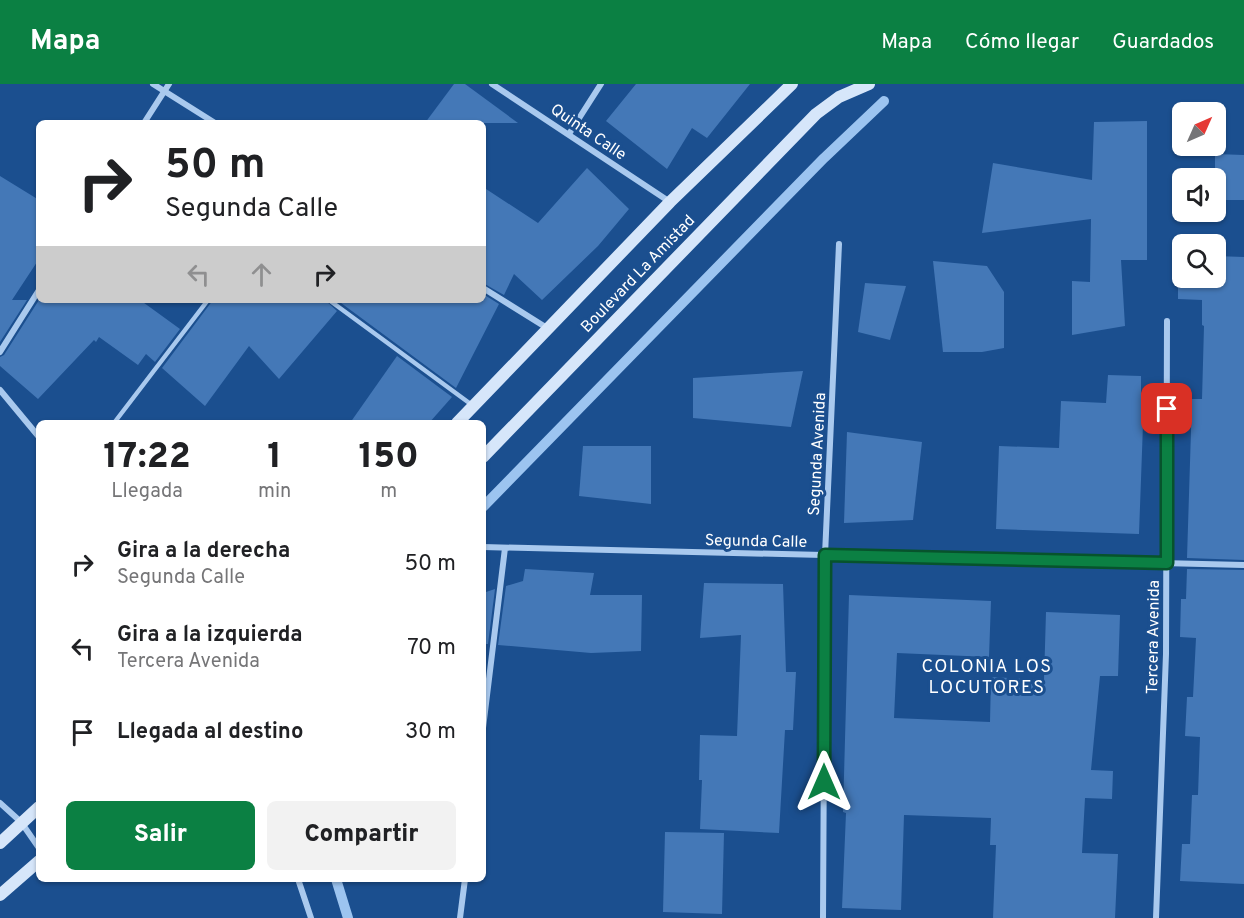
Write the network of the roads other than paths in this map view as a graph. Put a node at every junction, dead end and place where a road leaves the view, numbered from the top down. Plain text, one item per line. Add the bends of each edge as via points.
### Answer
1 (153, 84) edge
2 (169, 84) edge
3 (492, 84) edge
4 (601, 84) edge
5 (792, 84) edge
6 (869, 84) edge
7 (164, 92) junction
8 (146, 120) edge
9 (210, 120) edge
10 (569, 134) junction
11 (670, 202) junction
12 (839, 244) dead end
13 (486, 290) edge
14 (36, 295) edge
15 (206, 303) edge
16 (333, 303) edge
17 (1167, 321) dead end
18 (547, 328) junction
19 (0, 352) edge
20 (0, 390) edge
21 (473, 406) junction
22 (116, 420) edge
23 (460, 420) edge
24 (36, 433) edge
25 (486, 454) edge
26 (486, 547) edge
27 (505, 548) junction
28 (825, 555) junction
29 (1167, 563) junction
30 (1244, 565) edge
31 (486, 703) edge
32 (0, 803) edge
33 (36, 810) edge
34 (21, 822) junction
35 (0, 843) edge
36 (36, 844) edge
37 (36, 864) edge
38 (299, 882) edge
39 (465, 882) edge
40 (0, 895) edge
41 (311, 918) edge
42 (460, 918) edge
43 (823, 918) edge
44 (1156, 918) edge

1 - 7 street
2 - 7 street
3 - 10 street, Quinta Calle
4 - 10 street
5 - 11 street, Boulevard La Amistad
6 - 25 street, Boulevard La Amistad via 839,97 816,114
7 - 8 street
7 - 9 street
10 - 11 street, Quinta Calle
11 - 18 street, Boulevard La Amistad
12 - 28 street, Segunda Avenida
13 - 18 street
14 - 19 street
15 - 22 lane
16 - 21 lane
17 - 29 street, Tercera Avenida
18 - 21 street, Boulevard La Amistad
20 - 24 street
21 - 23 street, Boulevard La Amistad
26 - 27 street, Segunda Calle
27 - 28 street, Segunda Calle
27 - 31 street
28 - 29 street, Segunda Calle
28 - 43 street, Segunda Avenida
29 - 30 street, Segunda Calle
29 - 44 street, Tercera Avenida
32 - 34 street
33 - 34 street
34 - 35 street
34 - 36 street
37 - 40 street
38 - 41 street
39 - 42 street

